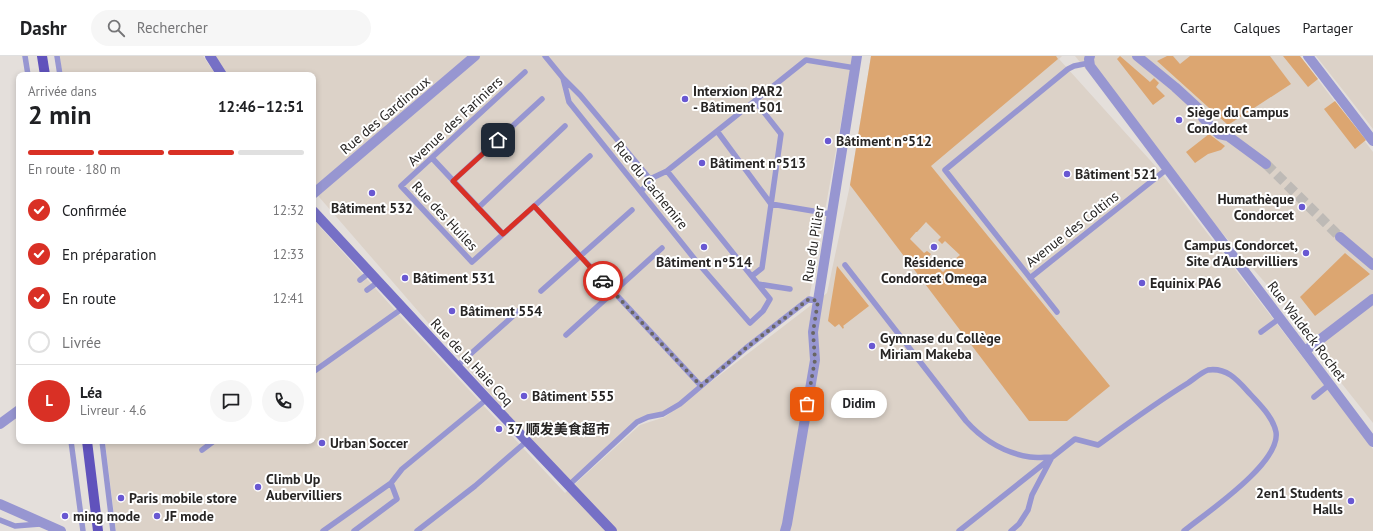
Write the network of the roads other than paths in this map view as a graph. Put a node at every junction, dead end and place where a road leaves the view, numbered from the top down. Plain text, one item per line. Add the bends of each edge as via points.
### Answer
1 (25, 56) edge
2 (42, 56) edge
3 (57, 56) edge
4 (210, 56) edge
5 (475, 56) edge
6 (545, 56) edge
7 (813, 56) edge
8 (857, 56) edge
9 (1137, 56) edge
10 (1308, 56) edge
11 (806, 60) junction
12 (1090, 60) edge
13 (855, 68) junction
14 (28, 72) edge
15 (44, 72) edge
16 (60, 72) edge
17 (220, 72) edge
18 (525, 72) dead end
19 (563, 78) junction
20 (542, 99) dead end
21 (755, 101) junction
22 (565, 126) dead end
23 (718, 131) junction
24 (1373, 140) edge
25 (590, 156) dead end
26 (432, 158) junction
27 (1266, 164) tunnel mouth
28 (1167, 169) junction
29 (667, 171) junction
30 (650, 180) junction
31 (453, 181) junction
32 (401, 186) joint
33 (316, 191) edge
34 (641, 192) junction
35 (770, 204) junction
36 (534, 206) junction
37 (478, 208) junction
38 (632, 210) dead end
39 (316, 214) edge
40 (831, 214) junction
41 (503, 234) junction
42 (1340, 237) tunnel mouth
43 (662, 248) dead end
44 (580, 256) junction
45 (845, 265) dead end
46 (1373, 265) edge
47 (369, 273) junction
48 (752, 276) junction
49 (1030, 278) junction
50 (360, 280) dead end
51 (378, 282) junction
52 (758, 284) junction
53 (790, 289) dead end
54 (367, 290) dead end
55 (541, 291) dead end
56 (614, 292) junction
57 (1373, 299) edge
58 (818, 301) junction
59 (403, 308) junction
60 (522, 308) dead end
61 (1057, 312) dead end
62 (1280, 318) junction
63 (1261, 332) dead end
64 (566, 335) dead end
65 (1305, 351) junction
66 (457, 366) junction
67 (316, 370) edge
68 (1330, 384) junction
69 (701, 386) junction
70 (1314, 396) dead end
71 (487, 399) junction
72 (16, 412) edge
73 (0, 424) edge
74 (527, 441) junction
75 (1373, 442) edge
76 (71, 444) edge
77 (87, 444) edge
78 (102, 444) edge
79 (210, 444) edge
80 (202, 450) dead end
81 (1052, 457) junction
82 (391, 483) junction
83 (569, 485) junction
84 (0, 504) edge
85 (0, 520) edge
86 (47, 524) junction
87 (61, 531) edge
88 (83, 531) edge
89 (98, 531) edge
90 (113, 531) edge
91 (323, 531) edge
92 (354, 531) edge
93 (417, 531) edge
94 (612, 531) edge
95 (785, 531) edge
96 (959, 531) edge
97 (1011, 531) edge
98 (1184, 531) edge

1 - 14 lane
2 - 15 main road
3 - 16 lane
4 - 17 main road
5 - 33 street, Rue des Gardinoux
6 - 19 lane, Rue du Cachemire
7 - 11 lane
8 - 13 street, Rue du Pilier
9 - 27 street via 1176,86 1219,134 1228,136
10 - 24 street
11 - 13 lane
11 - 21 lane
12 - 28 street, Rue Waldeck Rochet via 1090,66
12 - 49 lane via 1068,69 945,170
13 - 40 street, Rue du Pilier
18 - 26 lane, Avenue des Fariniers
19 - 30 lane
19 - 34 lane, Rue du Cachemire via 569,102
20 - 31 lane
21 - 23 lane
21 - 35 lane via 781,134
22 - 37 lane
23 - 29 lane
23 - 35 lane
25 - 36 lane
26 - 31 lane
26 - 32 lane, Avenue des Fariniers
28 - 49 lane, Avenue des Coltins
28 - 62 street, Rue Waldeck Rochet
29 - 30 lane
29 - 48 lane
30 - 34 lane
31 - 37 lane
32 - 41 lane, Rue des Huiles via 472,262
34 - 52 lane, Rue du Cachemire via 750,323 763,311 770,299
35 - 40 lane
35 - 48 lane via 762,268
36 - 41 lane
36 - 44 lane
37 - 41 lane
38 - 44 lane
39 - 47 main road, Rue de la Haie Coq
40 - 58 street, Rue du Pilier
42 - 46 street
43 - 56 lane
44 - 55 lane
44 - 56 lane
45 - 81 lane via 975,432 999,448 1012,453 1031,457
47 - 50 lane
47 - 51 main road, Rue de la Haie Coq
48 - 52 lane
49 - 61 lane
51 - 54 lane
51 - 59 main road, Rue de la Haie Coq
52 - 53 lane
56 - 64 lane
56 - 69 lane
57 - 65 street
58 - 69 lane via 809,299
58 - 95 street, Rue du Pilier via 813,332 815,360
59 - 66 main road, Rue de la Haie Coq
59 - 67 lane
60 - 66 lane
62 - 63 lane
62 - 65 street, Rue Waldeck Rochet
65 - 68 street, Rue Waldeck Rochet
66 - 71 main road, Rue de la Haie Coq
68 - 70 lane
68 - 75 street, Rue Waldeck Rochet
69 - 83 lane via 680,404 663,414 637,422
71 - 74 main road, Rue de la Haie Coq
71 - 82 lane via 402,469
72 - 73 street
74 - 83 main road, Rue de la Haie Coq
74 - 93 lane
76 - 88 lane
77 - 89 main road
78 - 90 lane
79 - 80 lane
81 - 96 lane
81 - 97 lane via 1032,495 1028,510
81 - 98 lane via 1075,439 1098,445 1175,390 1208,370 1223,371 1236,378 1272,421 1276,433 1274,447 1266,461 1250,478
82 - 91 lane
82 - 92 lane via 397,499
83 - 94 main road, Rue de la Haie Coq
84 - 86 street
85 - 86 lane via 15,526
86 - 87 street

